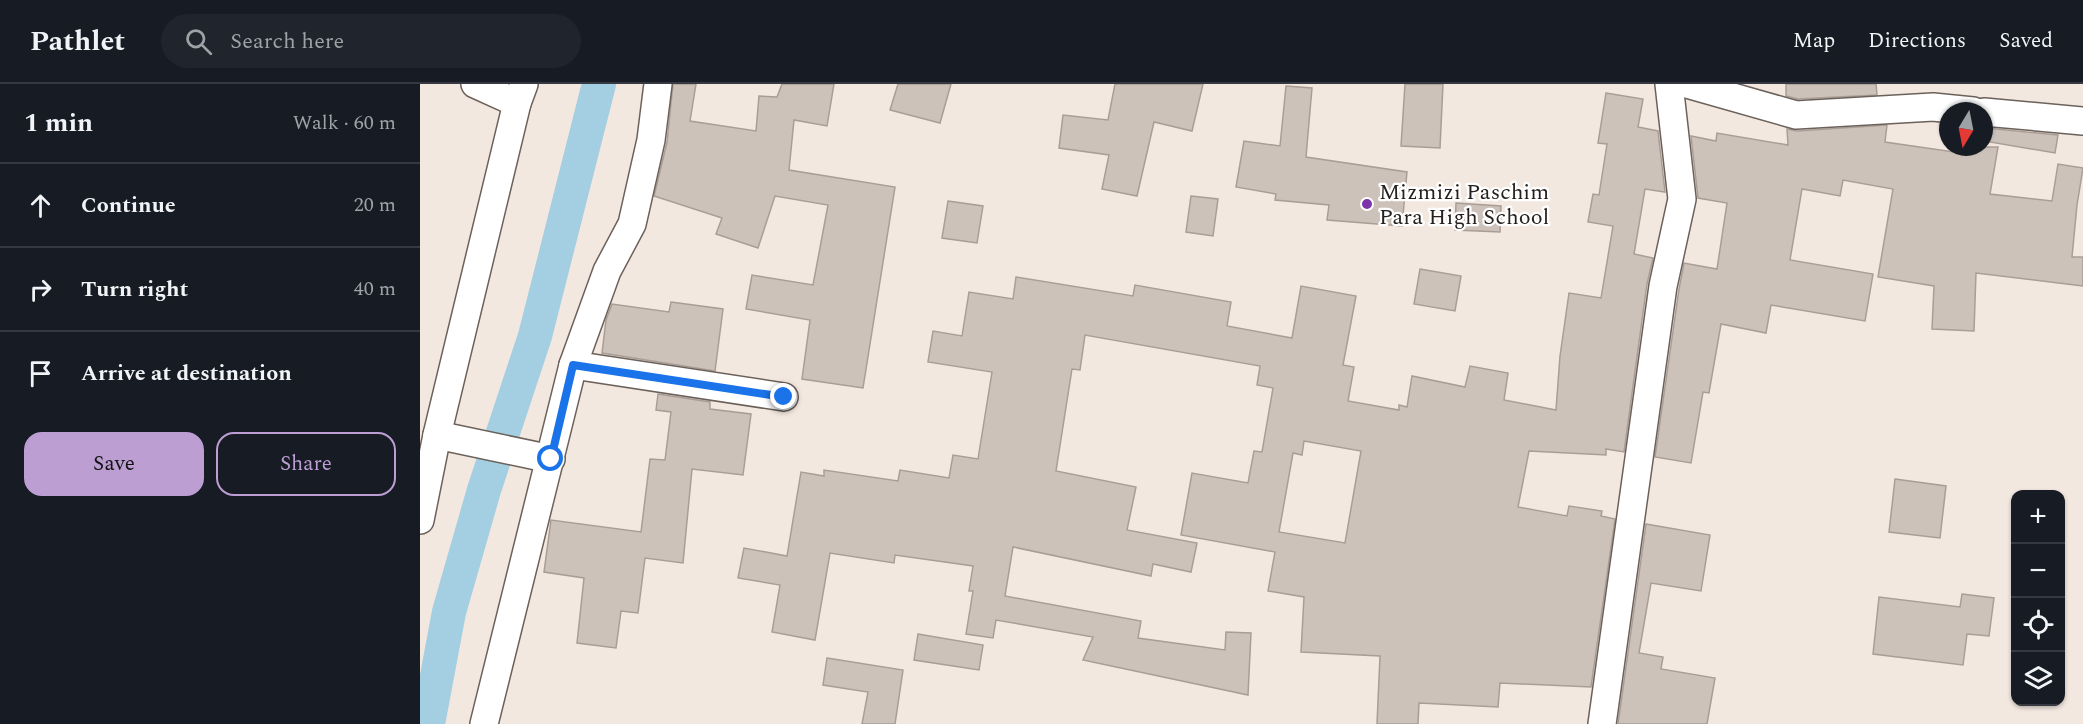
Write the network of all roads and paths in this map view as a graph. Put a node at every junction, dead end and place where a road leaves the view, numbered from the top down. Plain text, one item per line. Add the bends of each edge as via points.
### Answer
1 (475, 84) edge
2 (658, 84) edge
3 (1669, 84) edge
4 (1687, 84) edge
5 (521, 94) edge
6 (1939, 108) edge
7 (1993, 113) edge
8 (2083, 121) edge
9 (573, 365) junction
10 (784, 397) dead end
11 (446, 436) junction
12 (545, 457) junction
13 (420, 520) edge
14 (484, 724) edge
15 (1602, 724) edge

1 - 5 street
2 - 9 street via 651,140 632,224 607,271
3 - 15 street via 1682,199 1661,298
4 - 6 street via 1796,115
5 - 11 street
7 - 8 street
9 - 10 street
9 - 12 street
11 - 12 street
11 - 13 street
12 - 14 street

